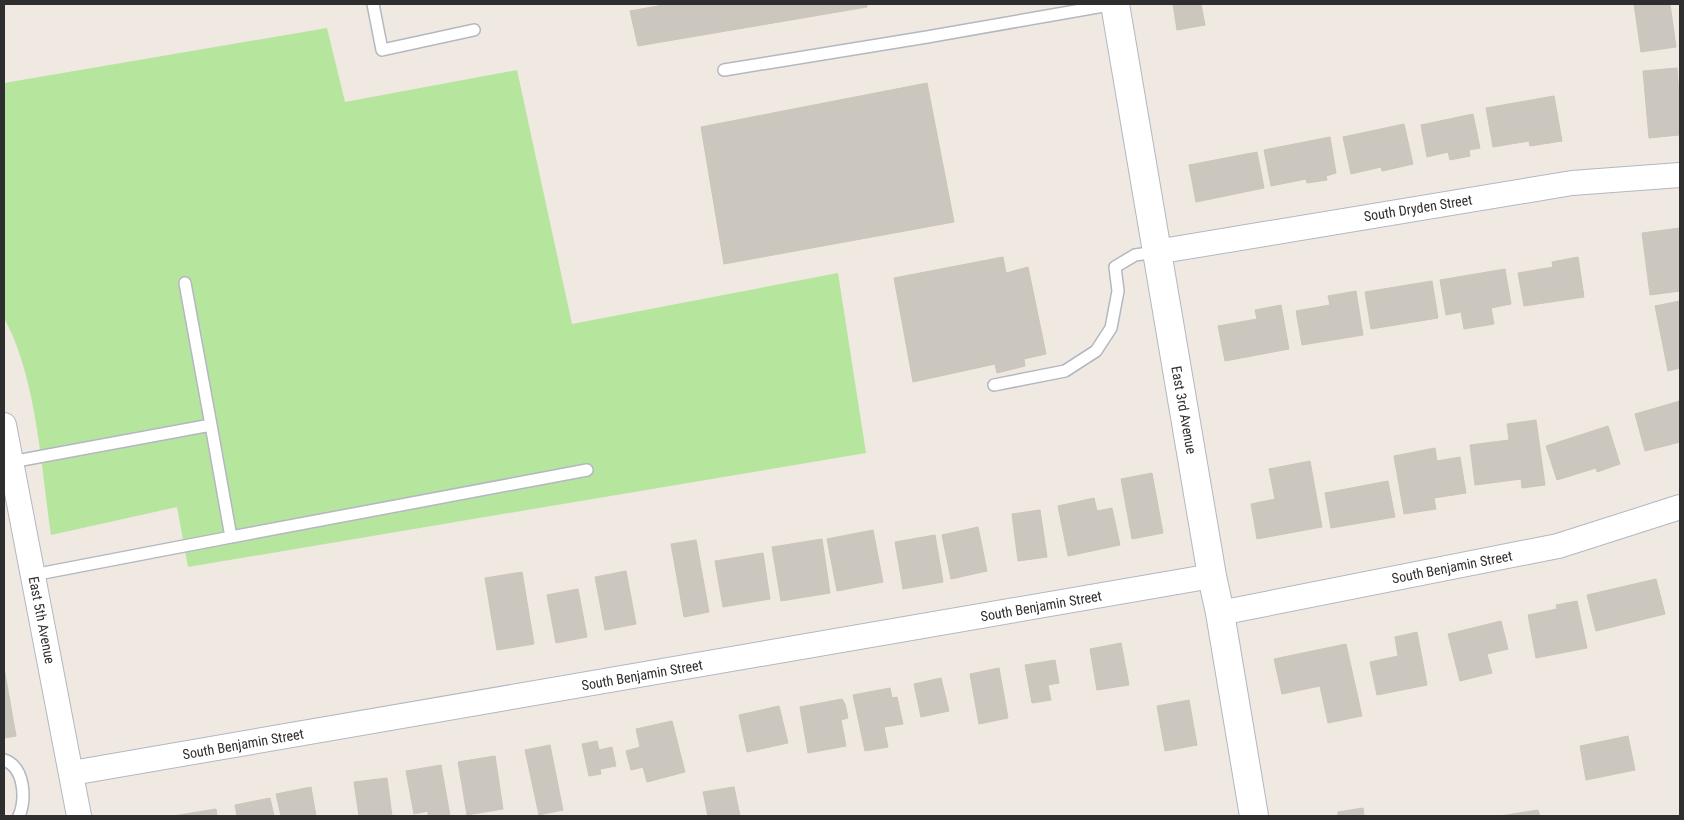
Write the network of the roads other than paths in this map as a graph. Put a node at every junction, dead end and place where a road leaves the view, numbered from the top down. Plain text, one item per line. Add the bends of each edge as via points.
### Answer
1 (373, 4) edge
2 (1115, 4) edge
3 (474, 30) dead end
4 (724, 70) dead end
5 (1680, 175) edge
6 (1156, 252) junction
7 (184, 283) dead end
8 (994, 385) dead end
9 (4, 424) edge
10 (211, 425) junction
11 (11, 462) junction
12 (587, 470) dead end
13 (1680, 507) edge
14 (231, 537) junction
15 (33, 575) junction
16 (1212, 576) junction
17 (1220, 612) junction
18 (4, 760) edge
19 (72, 773) junction
20 (19, 816) edge
21 (79, 816) edge
22 (1254, 816) edge

1 - 3 lane via 382,50
2 - 4 lane
2 - 6 street, East 3rd Avenue
5 - 6 street, South Dryden Street via 1572,182
6 - 8 lane via 1135,256 1115,267 1118,291 1111,328 1096,350 1065,371
6 - 16 street, East 3rd Avenue
7 - 10 lane
9 - 11 street, East 5th Avenue
10 - 11 lane
10 - 14 lane
11 - 15 street, East 5th Avenue
12 - 14 lane
13 - 17 street, South Benjamin Street via 1558,546
14 - 15 lane
15 - 19 street, East 5th Avenue
16 - 17 street, East 3rd Avenue
16 - 19 street, South Benjamin Street
17 - 22 street, East 3rd Avenue
18 - 20 lane via 16,768 20,778 24,798
19 - 21 street, East 5th Avenue

